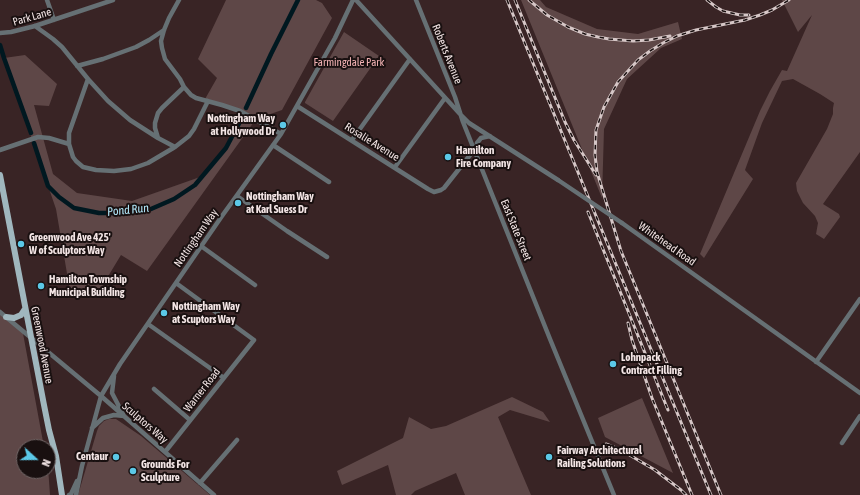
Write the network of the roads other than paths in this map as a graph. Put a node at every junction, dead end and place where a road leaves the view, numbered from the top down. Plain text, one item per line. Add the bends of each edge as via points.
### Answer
1 (47, 0) edge
2 (113, 0) edge
3 (179, 0) edge
4 (354, 0) edge
5 (416, 0) edge
6 (54, 20) junction
7 (35, 26) junction
8 (164, 30) junction
9 (0, 33) edge
10 (410, 59) junction
11 (77, 66) junction
12 (88, 79) junction
13 (184, 87) junction
14 (445, 98) junction
15 (208, 101) junction
16 (297, 106) junction
17 (460, 114) junction
18 (281, 134) junction
19 (490, 136) junction
20 (158, 138) junction
21 (352, 140) junction
22 (69, 144) junction
23 (273, 145) junction
24 (175, 147) junction
25 (0, 150) edge
26 (474, 150) junction
27 (476, 155) junction
28 (395, 168) junction
29 (0, 175) edge
30 (329, 182) dead end
31 (237, 196) junction
32 (3, 203) edge
33 (201, 246) junction
34 (327, 257) dead end
35 (176, 283) junction
36 (255, 285) dead end
37 (860, 298) edge
38 (25, 309) junction
39 (0, 312) edge
40 (6, 317) junction
41 (148, 324) junction
42 (31, 337) junction
43 (816, 362) junction
44 (114, 374) junction
45 (224, 378) junction
46 (154, 389) dead end
47 (860, 392) edge
48 (101, 396) junction
49 (124, 416) junction
50 (860, 416) edge
51 (190, 420) junction
52 (92, 428) junction
53 (237, 440) dead end
54 (842, 443) dead end
55 (165, 452) junction
56 (82, 466) junction
57 (200, 483) junction
58 (62, 495) edge
59 (69, 495) edge
60 (76, 495) edge
61 (214, 495) edge
62 (614, 495) edge

1 - 6 street
2 - 6 street, Park Lane
3 - 8 street
4 - 10 street, East State Street
4 - 16 street, Nottingham Way
5 - 17 street, Roberts Avenue
6 - 7 street, Park Lane
7 - 9 street, Park Lane
7 - 11 street via 62,47
8 - 11 street via 136,46
8 - 13 street via 161,41 165,59
10 - 14 street, East State Street
10 - 21 street
11 - 12 street
12 - 20 street via 119,111
12 - 22 street via 70,133
13 - 15 street via 196,98
13 - 20 street via 158,113 155,123
14 - 17 street, East State Street
14 - 28 street
15 - 18 street via 240,111
15 - 24 street via 192,132
16 - 18 street, Nottingham Way
16 - 21 street, Rosalie Avenue
17 - 19 street, Whitehead Road
17 - 26 street, East State Street
18 - 23 street, Nottingham Way
19 - 27 street via 477,142
19 - 43 street, Whitehead Road, bridge via 622,223
20 - 24 street
21 - 28 street, Rosalie Avenue
22 - 24 street via 73,157 80,165 105,171 122,171 140,166
22 - 25 street via 49,138 38,138
23 - 30 street
23 - 31 street, Nottingham Way
26 - 27 street, East State Street
26 - 28 street, Rosalie Avenue via 438,192 430,191
27 - 62 street, East State Street
29 - 32 main road, Greenwood Avenue
31 - 33 street, Nottingham Way
31 - 34 street
32 - 38 main road, Greenwood Avenue
33 - 35 street, Nottingham Way
33 - 36 street
35 - 41 street, Nottingham Way
35 - 45 street, Warner Road via 254,340
37 - 43 street
38 - 40 main road via 14,318
38 - 42 main road, Greenwood Avenue
39 - 40 street, Sculptors Way
40 - 42 street, Sculptors Way
41 - 44 street, Nottingham Way
41 - 45 street
42 - 48 street, Sculptors Way
42 - 58 main road, Greenwood Avenue
43 - 47 street, Whitehead Road
44 - 48 street, Nottingham Way
44 - 49 street via 112,393
45 - 51 street, Warner Road
46 - 51 street
48 - 49 street, Sculptors Way
48 - 52 street, Nottingham Way
49 - 52 street via 103,418
49 - 55 street, Sculptors Way
50 - 54 street
51 - 55 street, Warner Road
52 - 56 street, Nottingham Way
53 - 57 street
55 - 57 street, Sculptors Way
56 - 59 street
56 - 60 street, Nottingham Way
57 - 61 street, Sculptors Way

